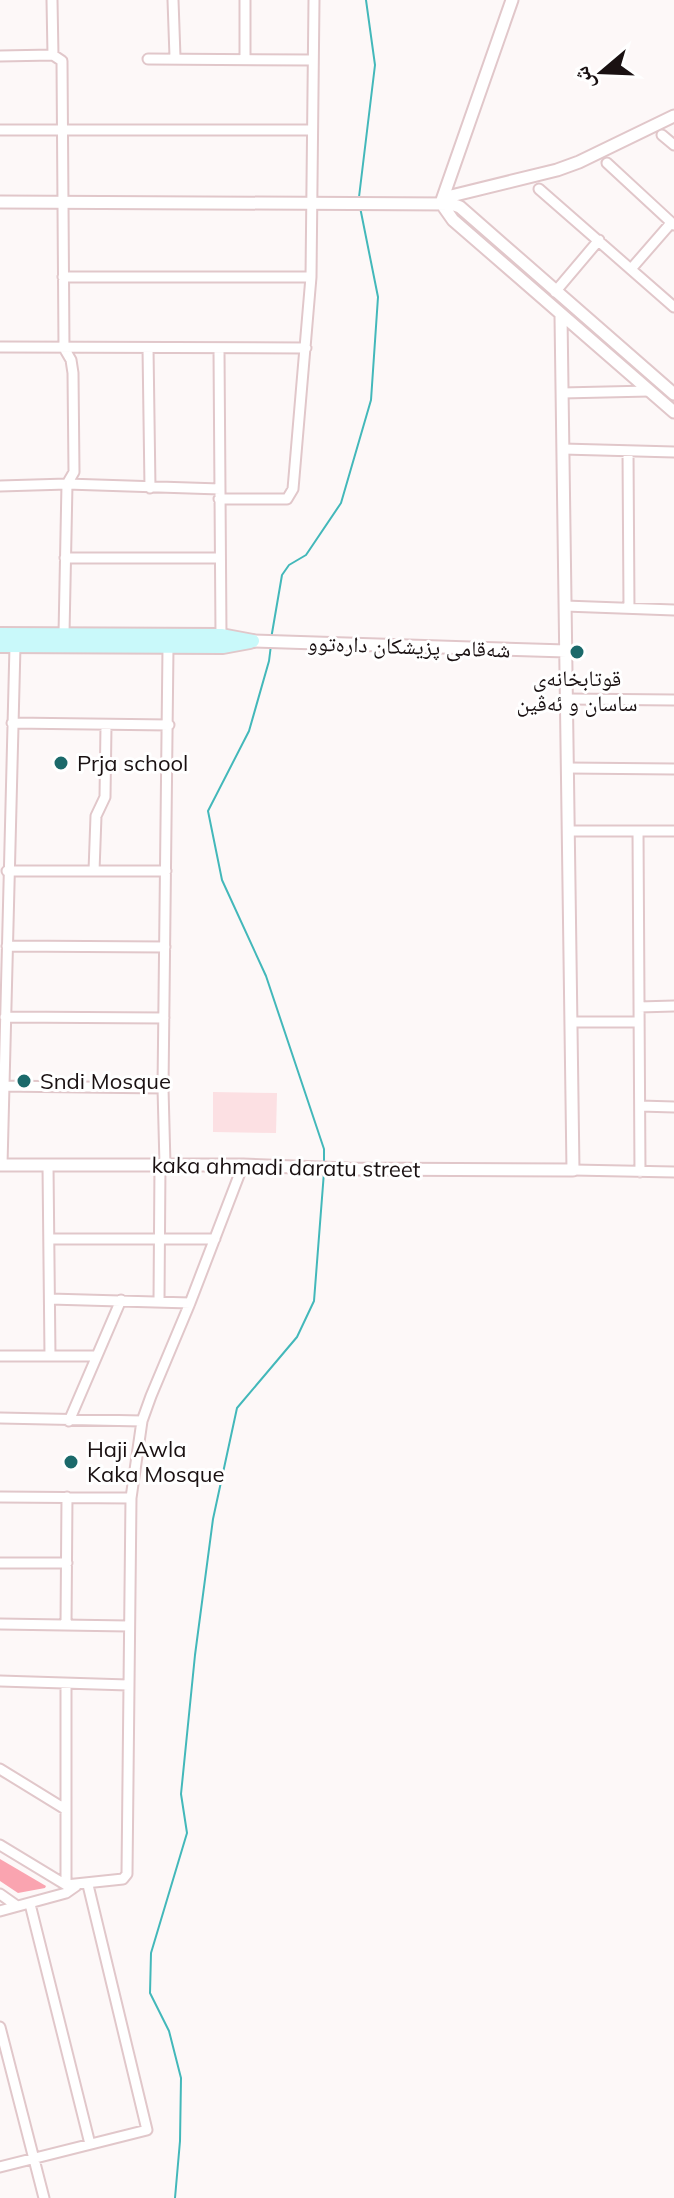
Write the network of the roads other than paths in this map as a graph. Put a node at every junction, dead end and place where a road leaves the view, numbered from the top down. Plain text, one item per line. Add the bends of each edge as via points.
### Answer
1 (52, 0) edge
2 (173, 0) edge
3 (245, 0) edge
4 (314, 0) edge
5 (512, 0) edge
6 (53, 55) junction
7 (0, 56) edge
8 (175, 57) junction
9 (245, 58) junction
10 (148, 59) dead end
11 (312, 60) junction
12 (674, 116) edge
13 (0, 130) edge
14 (64, 130) junction
15 (311, 130) junction
16 (662, 135) dead end
17 (674, 145) edge
18 (607, 163) dead end
19 (539, 189) dead end
20 (442, 201) junction
21 (0, 202) edge
22 (61, 203) junction
23 (310, 203) junction
24 (673, 224) edge
25 (599, 240) junction
26 (631, 269) junction
27 (63, 277) junction
28 (311, 277) junction
29 (555, 292) junction
30 (674, 307) edge
31 (561, 316) junction
32 (0, 347) edge
33 (64, 348) junction
34 (148, 348) junction
35 (306, 348) junction
36 (219, 350) junction
37 (672, 388) edge
38 (649, 391) junction
39 (562, 393) junction
40 (674, 412) edge
41 (563, 449) junction
42 (628, 451) junction
43 (674, 452) edge
44 (67, 484) junction
45 (0, 486) edge
46 (150, 488) junction
47 (220, 494) junction
48 (65, 558) junction
49 (220, 558) junction
50 (565, 606) junction
51 (629, 608) junction
52 (674, 610) edge
53 (0, 634) edge
54 (64, 634) junction
55 (221, 635) junction
56 (14, 640) junction
57 (239, 641) junction
58 (259, 642) joint
59 (0, 646) edge
60 (168, 648) junction
61 (566, 651) junction
62 (567, 699) junction
63 (674, 700) edge
64 (12, 723) junction
65 (169, 725) junction
66 (106, 726) junction
67 (568, 768) junction
68 (674, 769) edge
69 (568, 831) junction
70 (638, 831) junction
71 (674, 831) edge
72 (94, 871) junction
73 (166, 871) junction
74 (5, 874) edge
75 (7, 946) junction
76 (165, 947) junction
77 (674, 1006) edge
78 (639, 1007) junction
79 (5, 1017) junction
80 (164, 1018) junction
81 (571, 1022) junction
82 (639, 1022) junction
83 (2, 1086) edge
84 (163, 1088) junction
85 (640, 1106) junction
86 (674, 1107) edge
87 (1, 1165) edge
88 (163, 1165) junction
89 (243, 1165) junction
90 (48, 1166) junction
91 (573, 1170) junction
92 (640, 1172) junction
93 (674, 1172) edge
94 (49, 1239) junction
95 (159, 1239) junction
96 (215, 1239) junction
97 (50, 1299) junction
98 (121, 1300) junction
99 (159, 1301) junction
100 (190, 1303) junction
101 (0, 1356) edge
102 (50, 1356) junction
103 (96, 1356) junction
104 (0, 1418) edge
105 (69, 1421) junction
106 (142, 1421) junction
107 (0, 1497) edge
108 (67, 1497) junction
109 (131, 1498) junction
110 (0, 1563) edge
111 (67, 1563) junction
112 (0, 1624) edge
113 (66, 1625) junction
114 (128, 1626) junction
115 (0, 1681) edge
116 (66, 1684) junction
117 (128, 1685) junction
118 (0, 1769) edge
119 (65, 1809) junction
120 (0, 1845) edge
121 (77, 1885) junction
122 (0, 1894) edge
123 (30, 1904) junction
124 (17, 1906) junction
125 (0, 1911) edge
126 (0, 2027) edge
127 (90, 2144) junction
128 (34, 2158) junction
129 (0, 2167) edge
130 (44, 2198) edge

1 - 6 street
2 - 8 street
3 - 9 street
4 - 11 street
5 - 20 street
6 - 7 street
6 - 14 street via 62,61
8 - 9 street
8 - 10 street
9 - 11 street
11 - 15 street
12 - 20 street via 568,166
13 - 14 street
14 - 15 street
14 - 22 street
15 - 23 street
16 - 17 street
18 - 24 street
19 - 25 street
20 - 23 street
20 - 29 street via 460,207
20 - 31 street via 453,220
21 - 22 street
22 - 23 street
22 - 27 street
23 - 28 street
24 - 26 street
25 - 26 street
25 - 29 street
26 - 30 street
27 - 28 street
27 - 33 street
28 - 35 street
29 - 37 street
31 - 38 street
31 - 39 street
32 - 33 street
33 - 34 street
33 - 44 street via 73,373 74,472
34 - 36 street
34 - 46 street
35 - 36 street
35 - 47 street via 291,496
36 - 47 street
38 - 39 street
38 - 40 street
39 - 41 street
41 - 42 street
41 - 50 street
42 - 43 street
42 - 51 street
44 - 45 street
44 - 46 street
44 - 48 street
46 - 47 street
47 - 49 street
48 - 49 street
48 - 54 street
49 - 55 street
50 - 51 street
50 - 61 street
51 - 52 street
53 - 56 main road, شەقامی پزیشکان دارەتوو
54 - 55 main road, شەقامی پزیشکان دارەتوو
54 - 56 main road, شەقامی پزیشکان دارەتوو
55 - 57 main road, شەقامی پزیشکان دارەتوو
56 - 59 main road, شەقامی پزیشکان دارەتوو
56 - 60 main road, شەقامی پزیشکان دارەتوو
56 - 64 street
57 - 58 main road, شەقامی پزیشکان دارەتوو
57 - 60 main road, شەقامی پزیشکان دارەتوو
58 - 61 street, شەقامی پزیشکان دارەتوو
60 - 65 street
61 - 62 street
62 - 63 street
62 - 67 street
64 - 66 street
64 - 74 street
65 - 66 street
65 - 73 street
66 - 72 street via 105,797 96,816
67 - 68 street
67 - 69 street
69 - 70 street
69 - 81 street
70 - 71 street
70 - 78 street
72 - 73 street
72 - 74 street
73 - 76 street
74 - 75 street
75 - 76 street
75 - 79 street
76 - 80 street
77 - 78 street
78 - 82 street
79 - 80 street
79 - 83 street
80 - 84 street
81 - 82 street
81 - 91 street
82 - 85 street
83 - 84 street
83 - 87 street
84 - 88 street
85 - 86 street
85 - 92 street
87 - 90 street, kaka ahmadi daratu street
88 - 89 street, kaka ahmadi daratu street
88 - 90 street, kaka ahmadi daratu street
88 - 95 street
89 - 91 street, kaka ahmadi daratu street
89 - 96 street
90 - 94 street
91 - 92 street
92 - 93 street
94 - 95 street
94 - 97 street
95 - 96 street
95 - 99 street
96 - 100 street
97 - 98 street
97 - 102 street
98 - 99 street
98 - 103 street
99 - 100 street
100 - 106 street
101 - 102 street
102 - 103 street
103 - 105 street
104 - 105 street
105 - 106 street
106 - 109 street
107 - 108 street
108 - 109 street
108 - 111 street
109 - 114 street
110 - 111 street
111 - 113 street
112 - 113 street
113 - 114 street
114 - 117 street
115 - 116 street
116 - 117 street
116 - 119 street
117 - 121 street via 127,1874 123,1879
118 - 119 street
119 - 121 street
120 - 121 street
121 - 123 street
121 - 127 street via 147,2130
122 - 124 street
123 - 124 street
123 - 127 street
124 - 125 street
126 - 128 street
127 - 128 street
128 - 129 street
128 - 130 street

